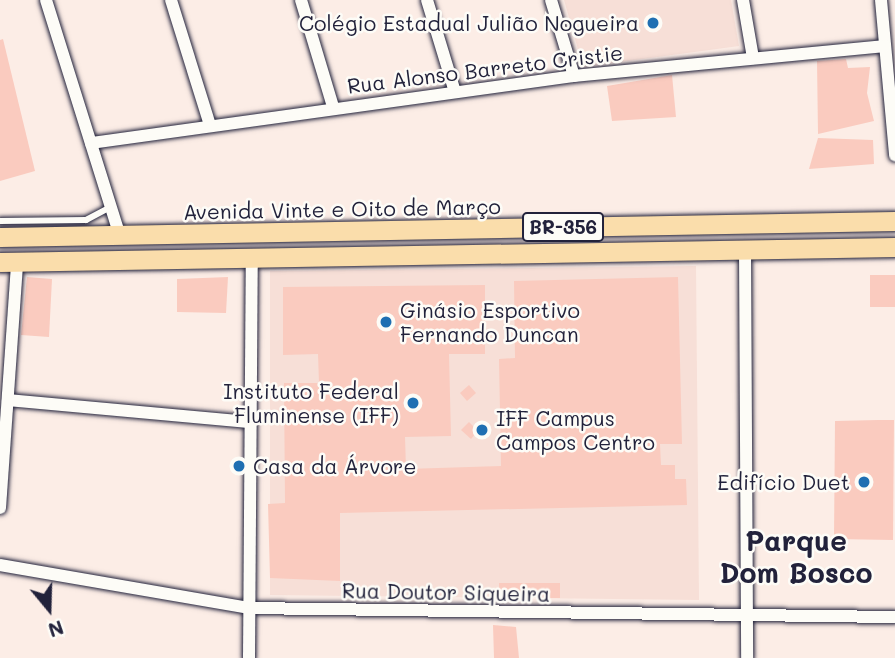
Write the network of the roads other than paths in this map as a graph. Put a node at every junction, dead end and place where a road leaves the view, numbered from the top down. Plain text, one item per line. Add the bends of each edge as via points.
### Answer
1 (46, 0) edge
2 (171, 0) edge
3 (301, 0) edge
4 (427, 0) edge
5 (551, 0) edge
6 (743, 0) edge
7 (881, 0) edge
8 (885, 46) junction
9 (753, 58) junction
10 (574, 76) junction
11 (455, 92) junction
12 (333, 107) junction
13 (209, 125) junction
14 (91, 143) junction
15 (895, 155) edge
16 (111, 206) junction
17 (0, 221) edge
18 (895, 221) edge
19 (372, 231) junction
20 (120, 236) junction
21 (0, 237) edge
22 (895, 239) edge
23 (895, 247) edge
24 (745, 248) junction
25 (769, 248) junction
26 (252, 257) junction
27 (9, 262) edge
28 (8, 400) junction
29 (251, 422) junction
30 (0, 508) edge
31 (0, 565) edge
32 (248, 608) junction
33 (746, 617) junction
34 (895, 617) edge
35 (249, 658) edge
36 (747, 658) edge

1 - 14 street
2 - 13 street
3 - 12 street
4 - 11 street
5 - 10 street
6 - 9 street
7 - 8 street
8 - 9 street, Rua Alonso Barreto Cristie
8 - 15 street
9 - 10 street, Rua Alonso Barreto Cristie
10 - 11 street, Rua Alonso Barreto Cristie
11 - 12 street, Rua Alonso Barreto Cristie
12 - 13 street, Rua Alonso Barreto Cristie
13 - 14 street, Rua Alonso Barreto Cristie
14 - 16 street
16 - 17 lane via 86,220
16 - 20 street
18 - 19 main road, Avenida Vinte e Oito de Março / BR-356
19 - 20 main road, Avenida Vinte e Oito de Março / BR-356
19 - 26 main road via 266,243
20 - 21 main road, Avenida Vinte e Oito de Março
22 - 25 main road via 778,241
23 - 25 main road
24 - 25 main road
24 - 26 main road
24 - 33 street
26 - 27 main road
26 - 29 street
27 - 28 street
28 - 29 street
28 - 30 street
29 - 32 street
31 - 32 street, Rua Doutor Siqueira
32 - 33 street, Rua Doutor Siqueira
32 - 35 street
33 - 34 street, Rua Doutor Siqueira
33 - 36 street

